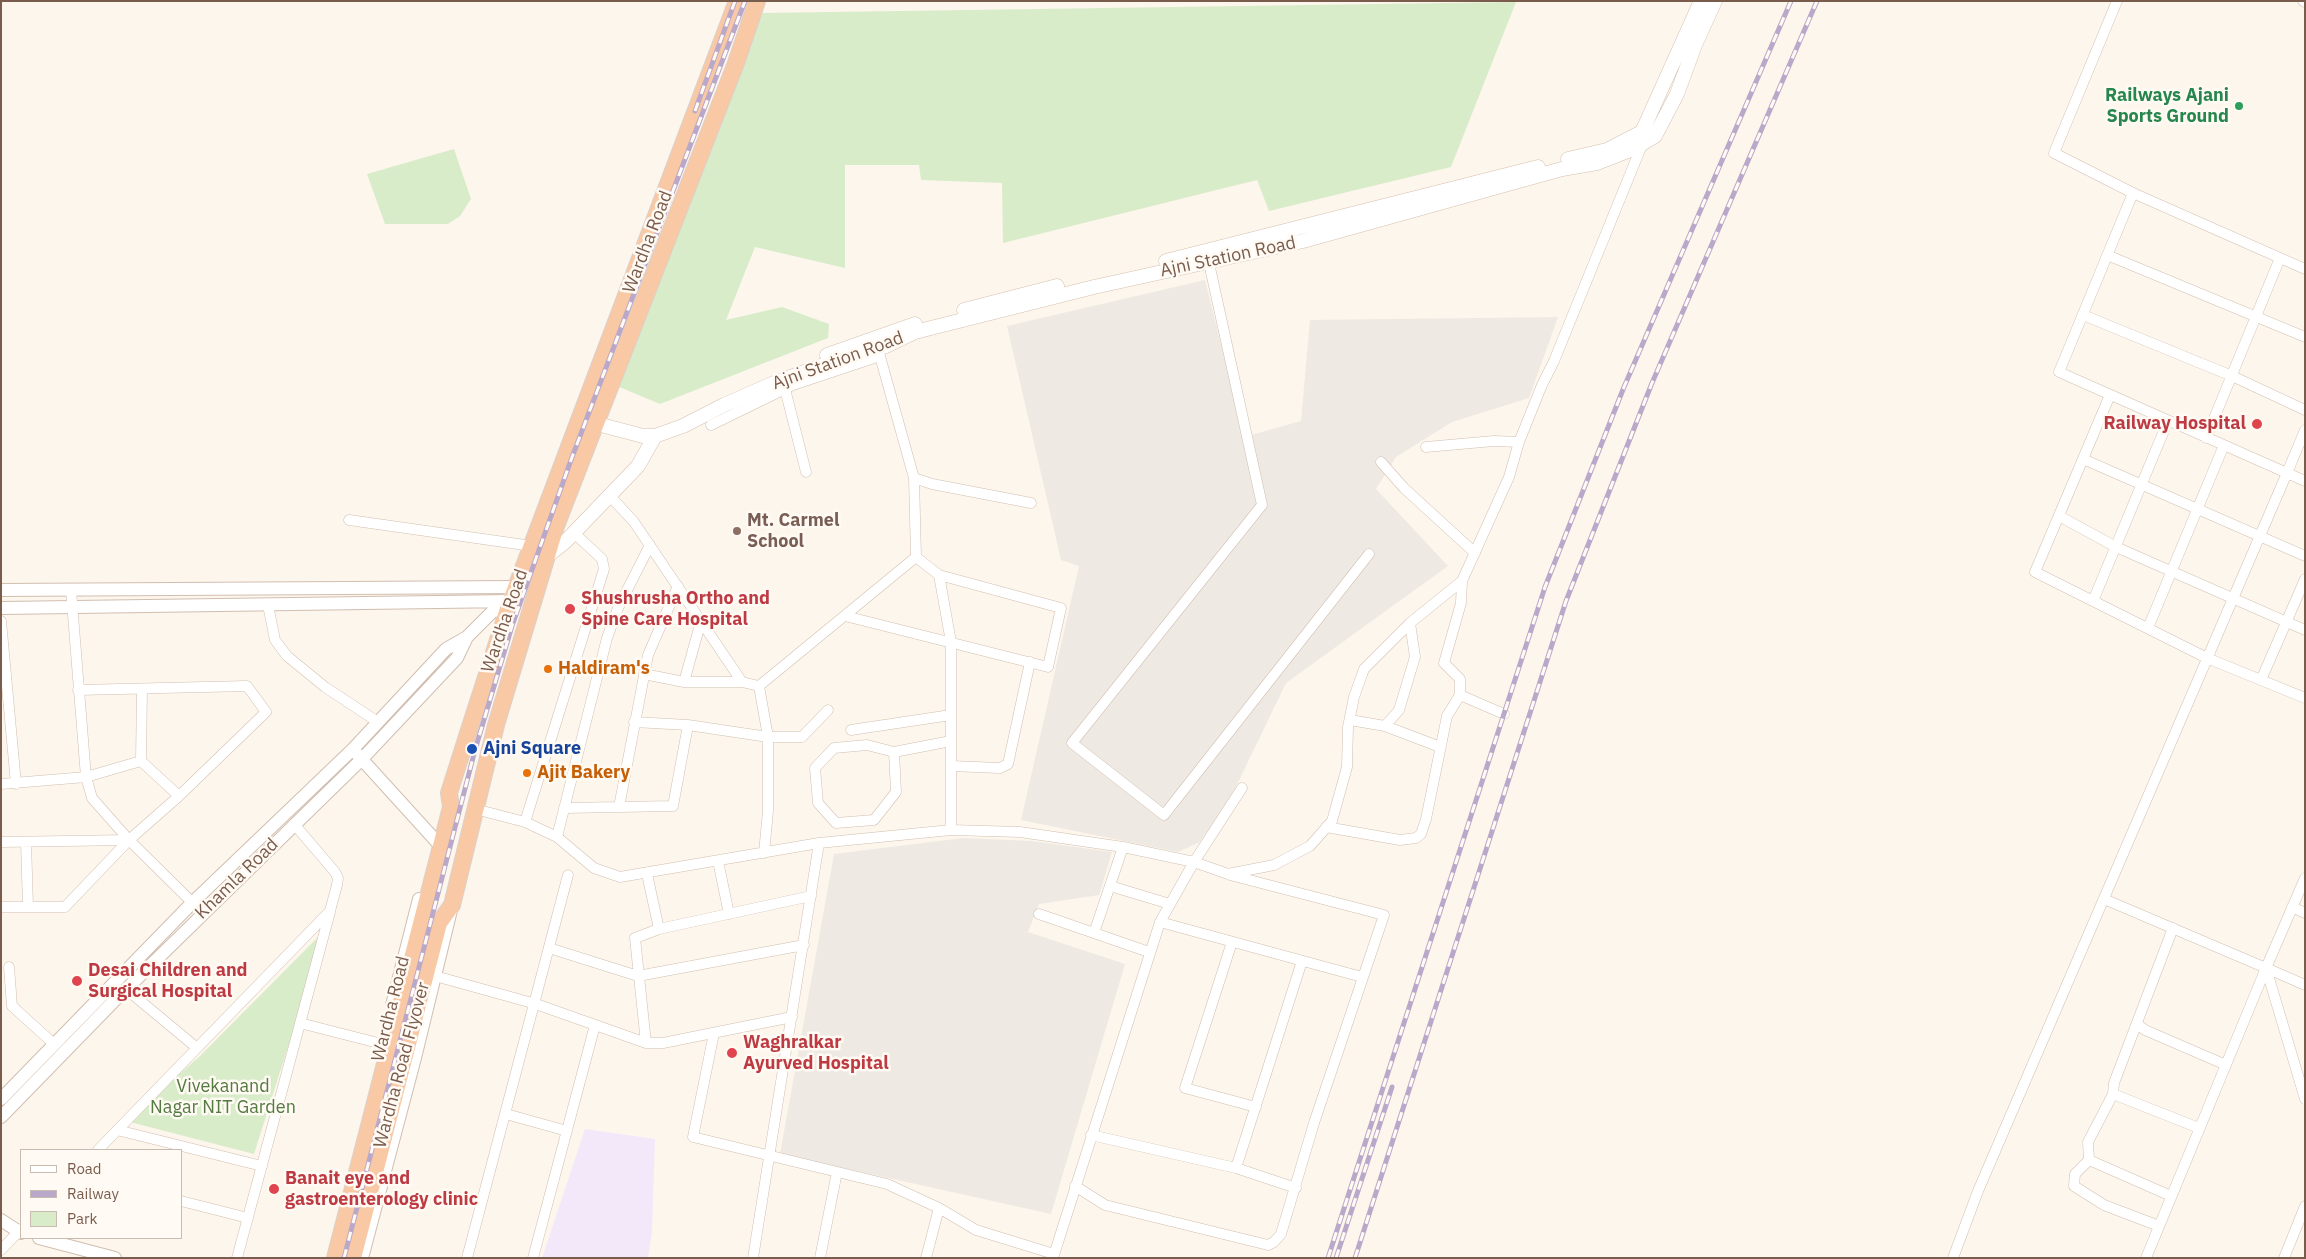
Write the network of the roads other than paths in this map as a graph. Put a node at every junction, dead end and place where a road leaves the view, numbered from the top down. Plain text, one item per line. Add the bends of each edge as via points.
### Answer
1 (737, 1) edge
2 (757, 1) edge
3 (1701, 1) edge
4 (1716, 1) edge
5 (2117, 1) edge
6 (1642, 138) junction
7 (2133, 193) junction
8 (2107, 256) junction
9 (2280, 258) junction
10 (1204, 260) junction
11 (2305, 269) edge
12 (2083, 315) junction
13 (2256, 316) junction
14 (2305, 337) edge
15 (877, 347) junction
16 (2232, 376) junction
17 (785, 389) junction
18 (2110, 395) junction
19 (2305, 410) edge
20 (590, 418) junction
21 (2168, 421) junction
22 (711, 425) dead end
23 (2305, 430) edge
24 (664, 431) junction
25 (2206, 438) junction
26 (1520, 442) junction
27 (2224, 446) junction
28 (1426, 447) dead end
29 (2083, 459) junction
30 (1381, 462) dead end
31 (806, 472) dead end
32 (2287, 473) junction
33 (914, 478) junction
34 (2305, 481) edge
35 (2142, 485) junction
36 (609, 496) junction
37 (1031, 503) dead end
38 (2197, 508) junction
39 (2059, 516) junction
40 (349, 520) dead end
41 (574, 533) junction
42 (2260, 536) junction
43 (650, 545) junction
44 (532, 546) junction
45 (2116, 546) junction
46 (1475, 552) junction
47 (1369, 554) dead end
48 (547, 556) junction
49 (2305, 556) edge
50 (916, 557) junction
51 (2172, 571) junction
52 (939, 575) junction
53 (2305, 579) edge
54 (1462, 581) junction
55 (678, 586) junction
56 (480, 587) junction
57 (1, 590) edge
58 (71, 590) junction
59 (512, 599) junction
60 (2233, 599) junction
61 (480, 601) junction
62 (2093, 601) junction
63 (268, 605) junction
64 (71, 607) junction
65 (1, 608) edge
66 (844, 616) junction
67 (1, 621) edge
68 (701, 621) junction
69 (2286, 623) junction
70 (1410, 624) junction
71 (2148, 628) junction
72 (2305, 630) edge
73 (467, 637) junction
74 (951, 642) junction
75 (2207, 658) junction
76 (1030, 662) junction
77 (644, 674) junction
78 (2261, 680) junction
79 (684, 682) junction
80 (742, 682) junction
81 (759, 686) junction
82 (142, 689) junction
83 (78, 690) junction
84 (1460, 695) junction
85 (2305, 698) edge
86 (828, 710) dead end
87 (1504, 714) dead end
88 (951, 715) junction
89 (1350, 720) junction
90 (378, 722) junction
91 (634, 722) junction
92 (688, 726) junction
93 (1385, 726) junction
94 (851, 730) dead end
95 (768, 737) junction
96 (951, 742) junction
97 (1440, 747) junction
98 (353, 749) junction
99 (894, 752) junction
100 (362, 759) junction
101 (141, 761) junction
102 (951, 766) junction
103 (86, 776) junction
104 (1, 784) edge
105 (16, 784) junction
106 (1242, 788) dead end
107 (449, 793) junction
108 (179, 796) junction
109 (564, 808) junction
110 (619, 808) junction
111 (475, 809) junction
112 (525, 822) junction
113 (850, 822) junction
114 (294, 824) junction
115 (1326, 827) junction
116 (951, 830) junction
117 (557, 837) junction
118 (852, 839) junction
119 (130, 840) junction
120 (436, 841) junction
121 (1, 842) edge
122 (26, 842) junction
123 (819, 842) junction
124 (1123, 847) junction
125 (764, 852) junction
126 (718, 861) junction
127 (1194, 862) junction
128 (648, 874) junction
129 (1228, 874) junction
130 (568, 875) dead end
131 (2305, 878) edge
132 (1110, 886) junction
133 (811, 896) junction
134 (2104, 899) junction
135 (192, 903) junction
136 (1170, 904) junction
137 (452, 905) junction
138 (1, 907) edge
139 (28, 907) junction
140 (2292, 907) junction
141 (330, 911) junction
142 (2305, 912) edge
143 (202, 913) junction
144 (729, 914) junction
145 (1039, 914) dead end
146 (1160, 922) junction
147 (2173, 928) junction
148 (659, 929) junction
149 (1094, 933) junction
150 (1232, 942) junction
151 (804, 946) junction
152 (549, 948) junction
153 (1149, 952) junction
154 (1302, 961) junction
155 (9, 967) dead end
156 (2266, 968) junction
157 (435, 976) junction
158 (638, 976) junction
159 (1362, 977) junction
160 (2305, 985) edge
161 (126, 989) junction
162 (536, 1004) junction
163 (792, 1016) junction
164 (300, 1023) junction
165 (2138, 1024) junction
166 (595, 1025) junction
167 (714, 1033) junction
168 (646, 1043) junction
169 (54, 1044) junction
170 (382, 1044) junction
171 (197, 1048) junction
172 (2226, 1065) junction
173 (2113, 1094) junction
174 (1, 1099) edge
175 (2305, 1099) edge
176 (1256, 1107) junction
177 (506, 1114) junction
178 (1, 1117) edge
179 (2199, 1128) junction
180 (117, 1130) junction
181 (567, 1131) junction
182 (1091, 1134) junction
183 (99, 1149) edge
184 (770, 1156) junction
185 (2089, 1160) junction
186 (262, 1166) junction
187 (1236, 1168) junction
188 (837, 1172) junction
189 (1075, 1186) junction
190 (1296, 1188) junction
191 (2171, 1196) junction
192 (182, 1202) edge
193 (2305, 1206) edge
194 (939, 1208) junction
195 (248, 1218) junction
196 (1, 1220) edge
197 (2159, 1226) junction
198 (20, 1232) edge
199 (43, 1239) edge
200 (1, 1250) edge
201 (1053, 1256) edge
202 (115, 1258) edge
203 (237, 1258) edge
204 (329, 1258) edge
205 (335, 1258) edge
206 (353, 1258) edge
207 (362, 1258) edge
208 (467, 1258) edge
209 (533, 1258) edge
210 (753, 1258) edge
211 (820, 1258) edge
212 (926, 1258) edge
213 (1953, 1258) edge
214 (2146, 1258) edge
215 (2284, 1258) edge

1 - 20 highway, Wardha Road
2 - 20 highway, Wardha Road via 736,62
3 - 6 main road
4 - 6 main road, Ajni Station Road via 1694,45 1677,94 1655,136
5 - 7 street via 2054,153
6 - 10 main road, Ajni Station Road via 1633,149 1598,163 1434,199
6 - 26 street
7 - 8 street
7 - 9 street
8 - 12 street
8 - 13 street
9 - 11 street
9 - 13 street
10 - 15 main road, Ajni Station Road via 989,312 915,332
10 - 47 street via 1262,505 1072,743 1164,815
12 - 16 street
12 - 18 street via 2059,372
13 - 14 street
13 - 16 street
15 - 17 street
15 - 24 main road, Ajni Station Road via 780,372
15 - 33 street
16 - 19 street
16 - 25 street
17 - 22 street
17 - 31 street
18 - 21 street
18 - 29 street
20 - 24 main road
20 - 24 main road via 643,436
20 - 44 highway, Wardha Road
20 - 48 highway, Wardha Road
21 - 25 street
21 - 35 street
23 - 32 street
24 - 36 main road via 638,466
25 - 27 street
26 - 28 street
26 - 46 street via 1509,477
27 - 32 street
27 - 38 street
29 - 35 street
29 - 39 street
30 - 46 street via 1404,488
32 - 34 street
32 - 42 street
33 - 37 street
33 - 50 street
35 - 38 street
35 - 45 street
36 - 41 main road
36 - 43 street
38 - 42 street
38 - 51 street
39 - 45 street
39 - 62 street via 2035,572
40 - 44 street
41 - 48 main road
41 - 112 street via 602,559 604,569
42 - 49 street
42 - 60 street
43 - 55 street
43 - 109 street via 618,608 607,638
44 - 59 highway, Wardha Road
45 - 51 street
45 - 62 street
46 - 54 street
48 - 111 highway, Wardha Road via 496,725
50 - 52 street
50 - 66 street
51 - 60 street
51 - 71 street
52 - 74 street
52 - 76 street via 1061,608 1048,667
53 - 69 street
54 - 70 street
54 - 84 street via 1461,603 1444,663 1460,679
55 - 68 street
55 - 77 street via 648,655
56 - 58 street
56 - 59 street
56 - 61 street
57 - 58 street
58 - 64 street
59 - 61 street
59 - 73 street, Khamla Road via 493,611
59 - 107 highway, Wardha Road
60 - 69 street
60 - 75 street
61 - 63 street
62 - 71 street
63 - 64 street
63 - 90 street via 275,640 287,656 325,687
64 - 65 street
64 - 83 street
66 - 74 street
66 - 81 street
67 - 105 street
68 - 79 street
68 - 80 street
69 - 72 street
69 - 78 street
70 - 89 street via 1364,669
70 - 93 street via 1415,657 1399,710
71 - 75 street
73 - 90 street, Khamla Road via 446,648
73 - 100 street, Khamla Road via 457,658
74 - 76 street
74 - 88 street
75 - 78 street
75 - 134 street
76 - 102 street via 1008,764 1000,768
77 - 79 street
77 - 91 street
78 - 85 street
79 - 80 street
80 - 81 street
81 - 95 street
82 - 83 street
82 - 101 street
82 - 108 street via 247,686 266,712
83 - 103 street
84 - 87 street
84 - 97 street via 1447,716
86 - 95 street via 802,736
88 - 94 street
88 - 96 street
89 - 93 street
89 - 115 street via 1347,767 1332,821
90 - 98 street, Khamla Road
91 - 92 street
91 - 110 street
92 - 95 street
92 - 110 street via 674,806
93 - 97 street
95 - 125 street via 768,811
96 - 99 street
96 - 102 street
97 - 115 street via 1426,819 1421,834 1416,838 1400,840
98 - 100 street
98 - 135 street, Khamla Road
99 - 113 street via 896,792 874,820
99 - 113 street via 867,745 834,748 815,768 818,803 836,823
100 - 114 street, Khamla Road
100 - 120 street
101 - 103 street
101 - 108 street
102 - 116 street
103 - 105 street
103 - 119 street via 92,798
104 - 105 street
106 - 127 street
107 - 120 street, Wardha Road
107 - 205 highway, Wardha Road Flyover via 451,807
108 - 119 street
109 - 110 street
109 - 117 street
111 - 112 street
111 - 137 highway, Wardha Road
112 - 117 street
113 - 118 street
114 - 141 street via 338,878
114 - 143 street, Khamla Road
115 - 129 street via 1310,846 1274,865
116 - 118 street
116 - 124 street via 1020,832
117 - 128 street via 594,868 620,877
118 - 123 street
119 - 122 street
119 - 135 street
119 - 139 street via 66,907
120 - 170 street, Wardha Road
121 - 122 street
122 - 139 street
123 - 125 street
123 - 133 street
124 - 127 street
124 - 132 street
125 - 126 street
126 - 128 street
126 - 144 street
127 - 129 street
127 - 136 street
128 - 148 street
129 - 159 street via 1384,915
130 - 152 street
131 - 140 street
132 - 136 street
132 - 149 street
133 - 144 street
133 - 151 street
134 - 147 street
134 - 213 street via 1978,1191
135 - 143 street
135 - 169 street, Khamla Road
136 - 146 street
137 - 157 street, Wardha Road
137 - 206 highway, Wardha Road Flyover via 439,923
138 - 139 street
140 - 142 street
140 - 156 street
141 - 164 street
141 - 171 street
143 - 161 street, Khamla Road
144 - 148 street
145 - 149 street
146 - 150 street
146 - 153 street
147 - 156 street
147 - 165 street
148 - 158 street via 635,938
149 - 153 street
150 - 154 street
150 - 176 street via 1185,1088
151 - 158 street
151 - 163 street
152 - 158 street
152 - 162 street
153 - 182 street
154 - 159 street
154 - 176 street
155 - 169 street via 12,1006
156 - 160 street
156 - 172 street
156 - 175 street
157 - 162 street
157 - 207 street, Wardha Road
158 - 168 street
159 - 190 street
161 - 171 street
161 - 178 street, Khamla Road
162 - 166 street
162 - 177 street
163 - 167 street
163 - 184 street
164 - 170 street
164 - 186 street
165 - 172 street
165 - 173 street via 2114,1083
166 - 168 street
166 - 181 street
167 - 168 street
167 - 184 street via 693,1137
169 - 174 street, Khamla Road
170 - 204 street, Wardha Road
171 - 180 street
172 - 179 street
173 - 179 street
173 - 185 street via 2088,1142
176 - 187 street
177 - 181 street
177 - 208 street
179 - 191 street
180 - 183 street
180 - 186 street
181 - 209 street
182 - 187 street
182 - 189 street
184 - 188 street
184 - 210 street
185 - 191 street
185 - 197 street via 2075,1174 2074,1186 2104,1205
186 - 195 street
187 - 190 street
188 - 194 street via 887,1184
188 - 211 street
189 - 190 street via 1105,1204 1268,1245 1281,1234
189 - 201 street
191 - 197 street
192 - 195 street
193 - 215 street
194 - 201 street via 976,1230
194 - 212 street
195 - 203 street
196 - 198 street
197 - 214 street
198 - 200 street
199 - 202 street

